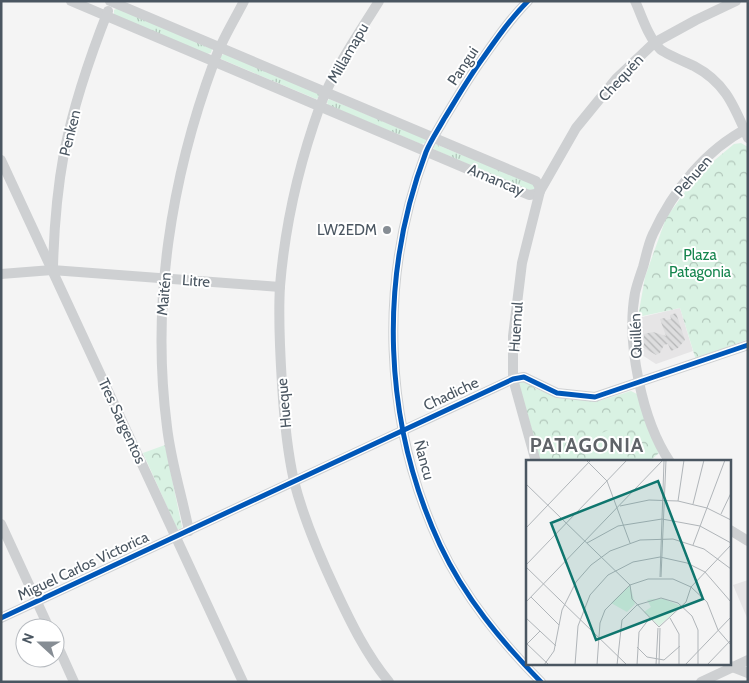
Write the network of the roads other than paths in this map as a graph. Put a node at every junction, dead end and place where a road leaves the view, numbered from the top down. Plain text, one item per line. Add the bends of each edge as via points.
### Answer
1 (71, 1) edge
2 (244, 1) edge
3 (379, 1) edge
4 (528, 1) edge
5 (635, 1) edge
6 (736, 1) edge
7 (111, 2) edge
8 (106, 16) junction
9 (654, 43) junction
10 (220, 48) junction
11 (214, 61) junction
12 (326, 93) junction
13 (320, 107) junction
14 (747, 132) edge
15 (433, 138) junction
16 (427, 151) junction
17 (1, 160) edge
18 (540, 191) junction
19 (652, 236) joint
20 (52, 270) junction
21 (1, 274) edge
22 (164, 278) junction
23 (280, 287) junction
24 (747, 349) edge
25 (513, 379) junction
26 (639, 383) junction
27 (403, 430) junction
28 (535, 460) edge
29 (669, 460) edge
30 (294, 482) junction
31 (1, 524) edge
32 (189, 531) junction
33 (732, 531) edge
34 (176, 537) junction
35 (748, 540) edge
36 (37, 602) junction
37 (1, 618) edge
38 (45, 618) edge
39 (748, 660) edge
40 (65, 662) edge
41 (732, 665) edge
42 (730, 666) edge
43 (748, 673) edge
44 (74, 682) edge
45 (243, 682) edge
46 (388, 682) edge
47 (541, 682) edge
48 (701, 682) edge

1 - 8 street, Amancay
2 - 10 street, Maitén
3 - 12 street, Millamapu
4 - 15 street, Pangui via 468,78
5 - 9 street
6 - 9 street, Chequén
7 - 8 street, Penken
7 - 10 street, Amancay
8 - 11 street, Amancay
8 - 20 street, Penken via 64,152 55,211
9 - 14 street via 662,51 698,68 718,82
9 - 18 street, Chequén via 616,78 576,128
10 - 11 street, Maitén
10 - 12 street, Amancay
11 - 13 street, Amancay
11 - 22 street, Maitén via 177,184
12 - 13 street, Millamapu
12 - 15 street, Amancay
13 - 16 street, Amancay
13 - 23 street, Hueque via 288,224
14 - 19 street, Pehuen via 715,151 692,172
15 - 16 street, Pangui
15 - 18 street, Amancay via 536,180
16 - 18 street, Amancay via 529,195
16 - 27 street, Ñancu via 399,250 393,312 394,375
17 - 20 street, Tres Sargentos
18 - 25 street, Huemul via 522,263 513,336
19 - 26 street, Quillén via 635,294 633,336
20 - 21 street, Litre
20 - 22 street, Litre
20 - 34 street, Tres Sargentos
22 - 23 street, Litre
22 - 32 street, Maitén via 162,372 167,428
23 - 30 street, Hueque via 284,416
24 - 26 street
25 - 26 street via 524,378 557,394 595,397
25 - 27 street, Chadiche
25 - 28 street, Huemul
26 - 29 street, Quillén via 647,414
27 - 30 street, Chadiche
27 - 47 street, Ñancu via 415,481 440,545 486,622
30 - 32 street, Chadiche
30 - 46 street, Hueque via 319,554 348,617 364,648
31 - 36 street
32 - 34 street, Chadiche
33 - 35 street
34 - 36 street, Miguel Carlos Victorica
34 - 45 street, Tres Sargentos
36 - 37 street, Miguel Carlos Victorica
36 - 38 street
39 - 41 street
40 - 44 street
42 - 43 street
42 - 48 street

